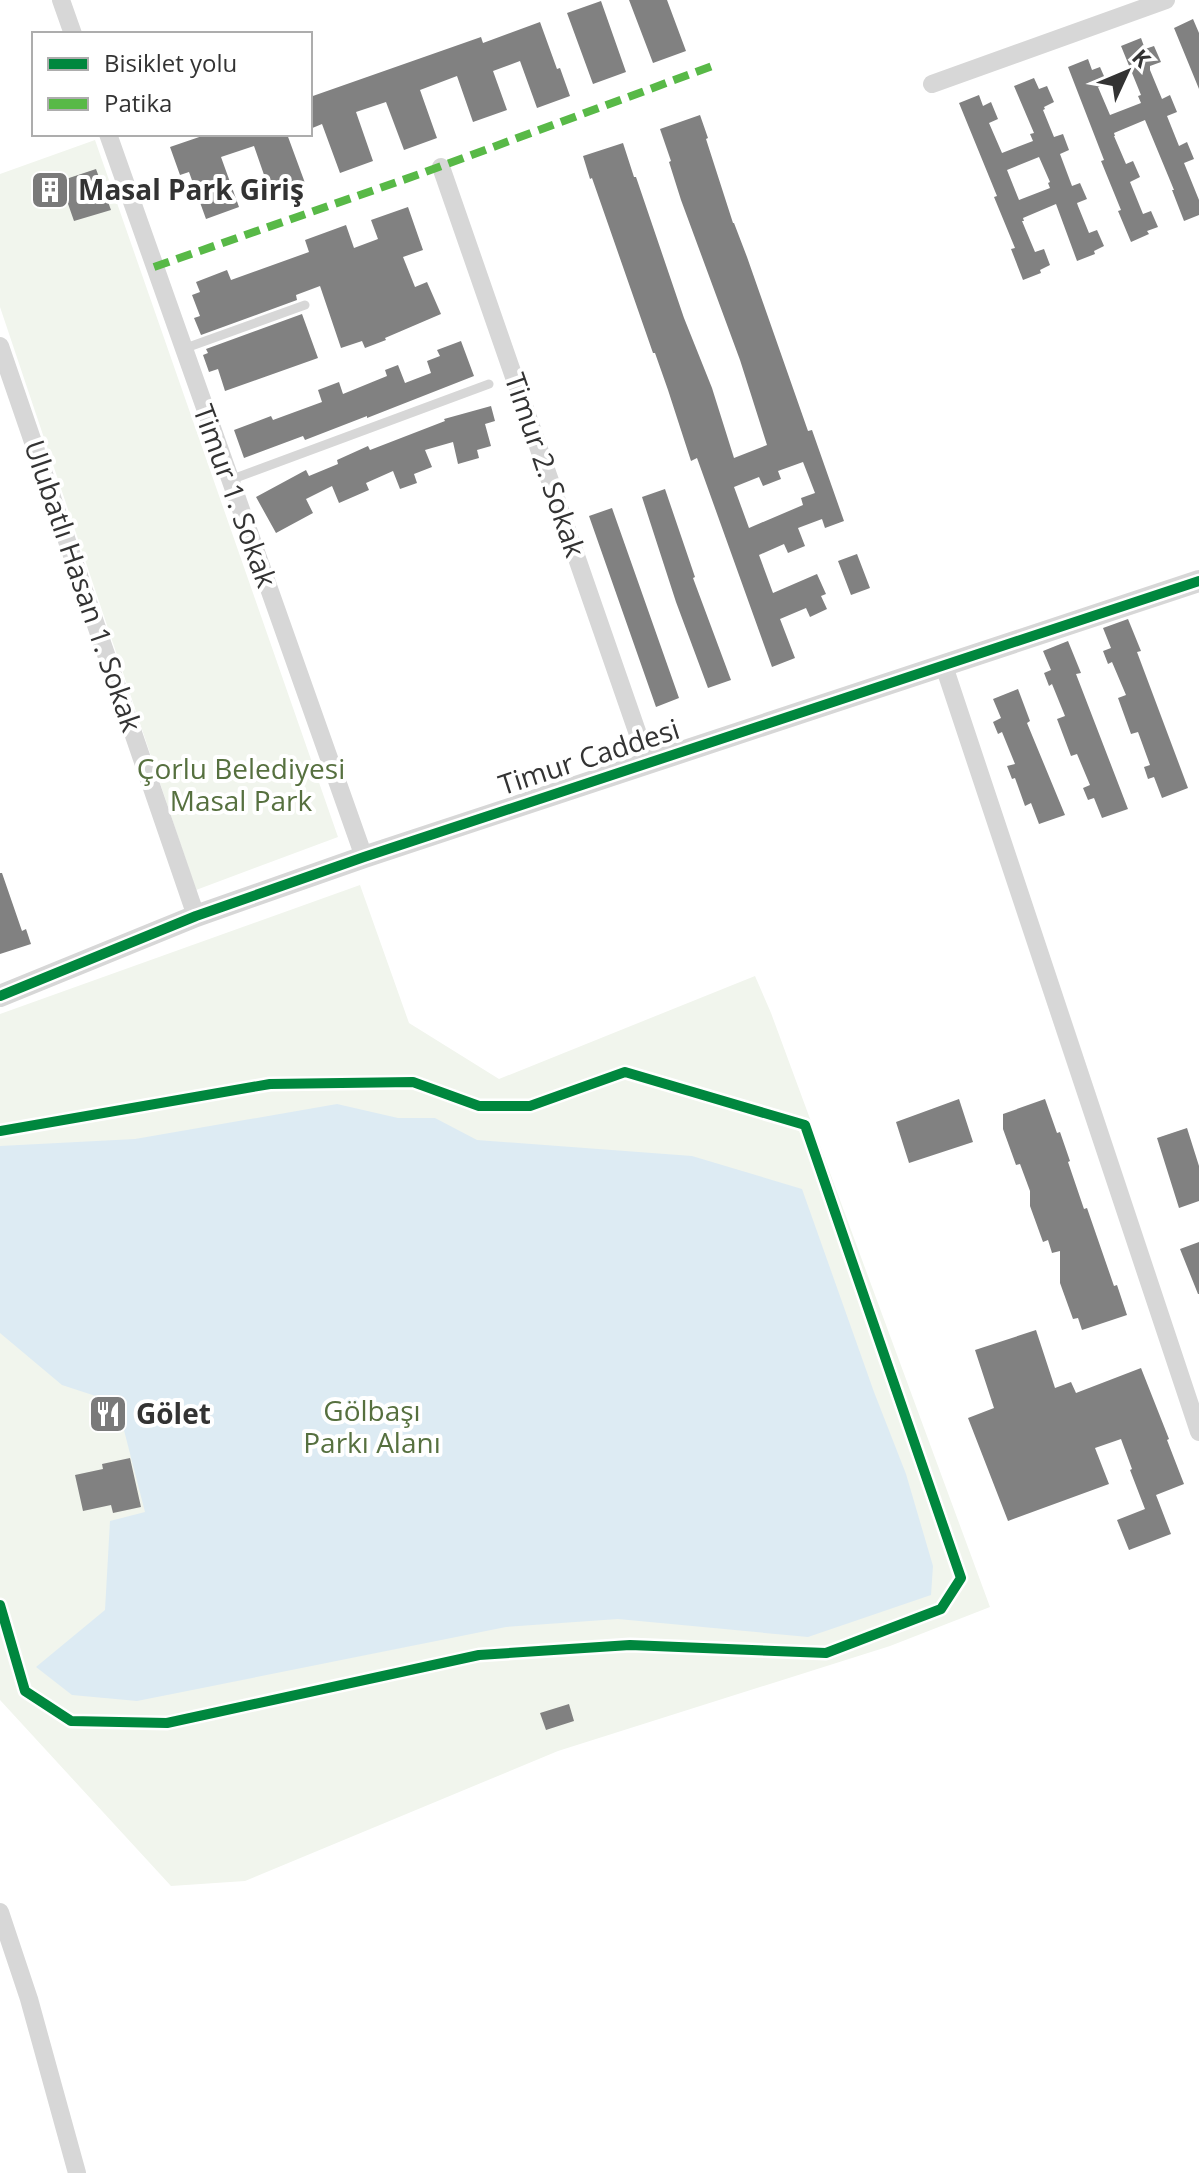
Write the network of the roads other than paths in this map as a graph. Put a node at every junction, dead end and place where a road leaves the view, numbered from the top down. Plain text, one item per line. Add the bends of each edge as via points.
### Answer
1 (61, 0) edge
2 (1166, 0) edge
3 (72, 32) edge
4 (932, 84) dead end
5 (109, 136) edge
6 (441, 167) dead end
7 (305, 305) dead end
8 (0, 346) edge
9 (183, 349) junction
10 (489, 384) dead end
11 (230, 480) junction
12 (1199, 581) edge
13 (944, 666) junction
14 (648, 763) junction
15 (364, 857) junction
16 (196, 916) junction
17 (0, 996) edge
18 (1199, 1432) edge
19 (0, 1912) edge
20 (77, 2173) edge

1 - 3 street
2 - 4 street
5 - 9 street, Timur 1. Sokak
6 - 14 street, Timur 2. Sokak
7 - 9 lane
8 - 16 street, Ulubatlı Hasan 1. Sokak
9 - 11 street, Timur 1. Sokak
10 - 11 lane
11 - 15 street, Timur 1. Sokak
12 - 13 street, Timur Caddesi
13 - 14 street, Timur Caddesi
13 - 18 street
14 - 15 street, Timur Caddesi
15 - 16 street, Timur Caddesi
16 - 17 street, Timur Caddesi
19 - 20 street

